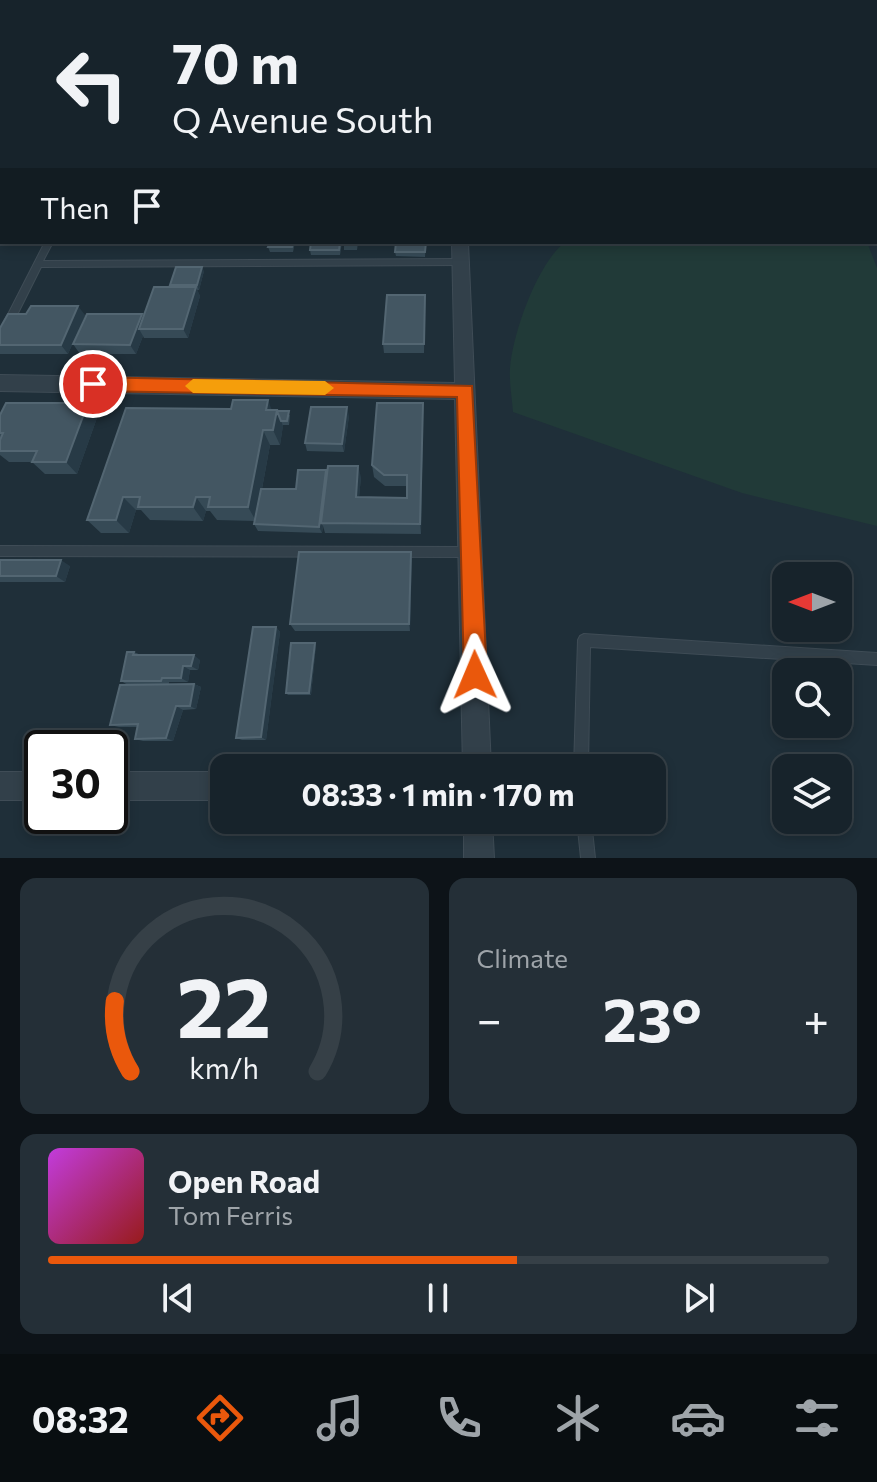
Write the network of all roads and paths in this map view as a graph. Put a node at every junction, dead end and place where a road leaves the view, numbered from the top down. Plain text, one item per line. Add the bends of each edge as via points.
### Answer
1 (48, 244) edge
2 (460, 252) edge
3 (38, 264) junction
4 (0, 339) edge
5 (0, 383) edge
6 (466, 391) junction
7 (0, 551) edge
8 (472, 552) junction
9 (877, 659) edge
10 (477, 754) edge
11 (581, 754) edge
12 (0, 786) edge
13 (24, 786) edge
14 (128, 786) edge
15 (210, 786) edge
16 (478, 834) edge
17 (585, 834) edge
18 (479, 858) edge
19 (588, 858) edge

1 - 3 lane
2 - 3 lane
2 - 6 street
3 - 4 lane
5 - 6 street
6 - 8 street
7 - 8 lane
8 - 10 street
9 - 11 lane via 584,640
12 - 13 street
14 - 15 street
16 - 18 street
17 - 19 lane

